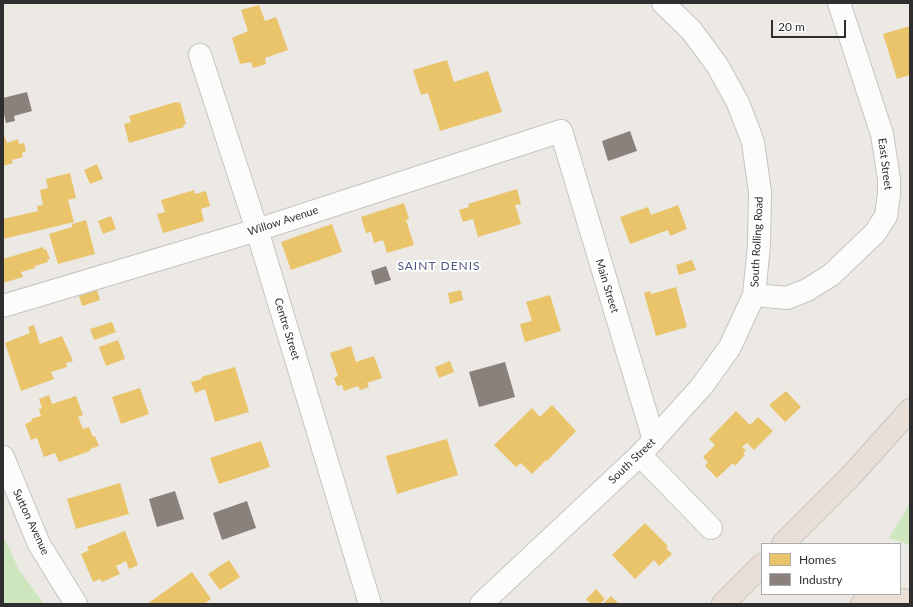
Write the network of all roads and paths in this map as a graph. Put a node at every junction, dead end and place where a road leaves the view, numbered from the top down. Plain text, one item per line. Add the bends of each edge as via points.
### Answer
1 (663, 3) edge
2 (839, 3) edge
3 (200, 55) dead end
4 (561, 131) joint
5 (257, 230) junction
6 (754, 295) junction
7 (3, 306) edge
8 (910, 410) edge
9 (647, 448) junction
10 (3, 458) edge
11 (711, 528) dead end
12 (784, 543) edge
13 (761, 566) edge
14 (910, 601) edge
15 (76, 604) edge
16 (370, 604) edge
17 (481, 604) edge
18 (723, 604) edge
19 (862, 604) edge

1 - 6 street, South Rolling Road via 691,30 717,65 738,103 753,142 760,192 759,245
2 - 6 street, East Street via 882,134 889,179 886,216 875,233 831,276 787,298
3 - 5 street, Centre Street
4 - 5 street, Willow Avenue
4 - 9 street, Main Street
5 - 7 street, Willow Avenue
5 - 16 street, Centre Street
6 - 9 street, South Street via 730,347 702,386
8 - 12 highway via 850,477
9 - 11 street, Main Street
9 - 17 street, South Street
10 - 15 street, Sutton Avenue via 39,544
13 - 18 highway
14 - 19 highway

